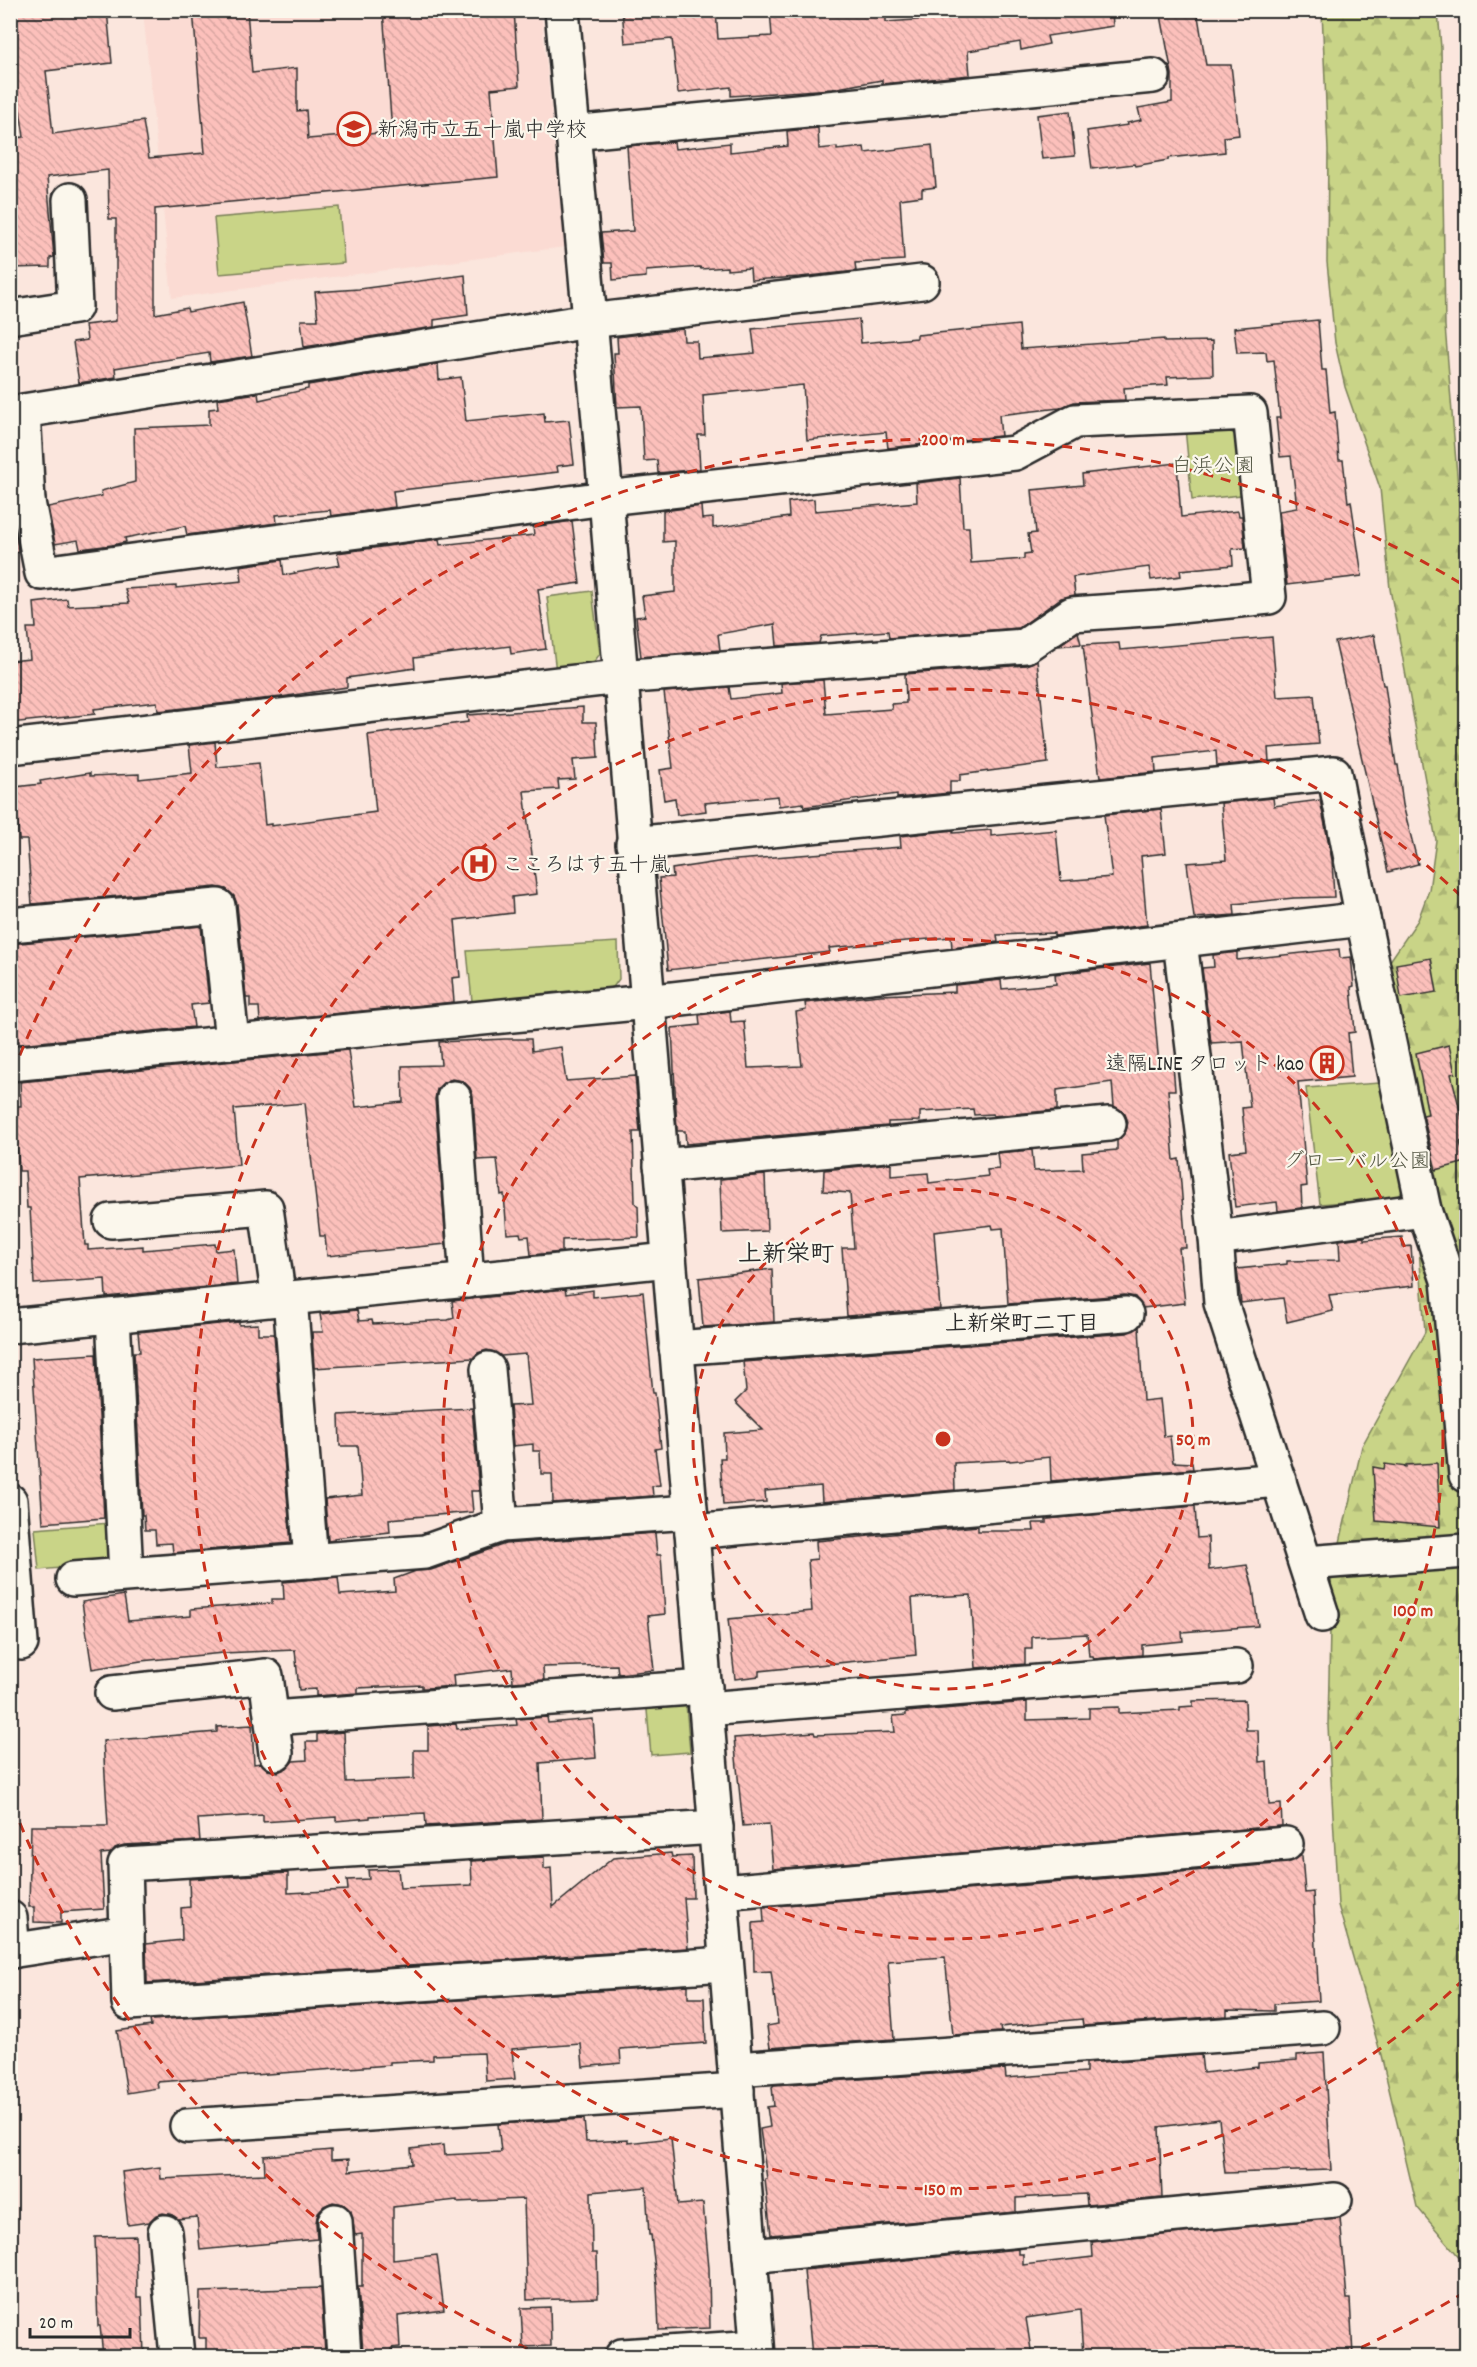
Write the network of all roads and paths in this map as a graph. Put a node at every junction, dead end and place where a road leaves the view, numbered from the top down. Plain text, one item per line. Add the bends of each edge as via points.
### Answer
1 (562, 10) edge
2 (1154, 76) dead end
3 (572, 133) junction
4 (70, 200) dead end
5 (922, 282) dead end
6 (10, 317) edge
7 (589, 321) junction
8 (606, 498) junction
9 (19, 503) edge
10 (619, 677) junction
11 (10, 747) edge
12 (633, 844) junction
13 (1363, 919) junction
14 (10, 925) edge
15 (1180, 941) junction
16 (647, 1002) junction
17 (232, 1041) junction
18 (10, 1064) edge
19 (454, 1098) dead end
20 (1109, 1124) dead end
21 (661, 1166) junction
22 (1424, 1210) junction
23 (111, 1221) dead end
24 (1216, 1238) junction
25 (669, 1260) junction
26 (467, 1281) junction
27 (285, 1299) junction
28 (1126, 1314) dead end
29 (113, 1316) junction
30 (10, 1326) edge
31 (676, 1348) junction
32 (488, 1369) dead end
33 (1467, 1475) edge
34 (1279, 1480) junction
35 (10, 1501) edge
36 (691, 1522) junction
37 (501, 1524) junction
38 (1467, 1551) edge
39 (311, 1561) junction
40 (1306, 1563) junction
41 (126, 1574) junction
42 (73, 1579) dead end
43 (1322, 1615) dead end
44 (21, 1643) dead end
45 (1236, 1666) dead end
46 (112, 1693) dead end
47 (705, 1699) junction
48 (272, 1718) junction
49 (276, 1753) dead end
50 (716, 1827) junction
51 (1286, 1844) dead end
52 (721, 1892) junction
53 (10, 1918) edge
54 (127, 1933) junction
55 (12, 1951) edge
56 (726, 1964) junction
57 (1323, 2028) dead end
58 (736, 2079) junction
59 (187, 2126) dead end
60 (1335, 2200) dead end
61 (335, 2221) dead end
62 (165, 2232) dead end
63 (750, 2256) junction
64 (758, 2352) edge
65 (177, 2356) edge
66 (344, 2356) edge
67 (622, 2356) edge

1 - 3 street
2 - 3 street
3 - 7 street
4 - 6 street via 75,307
5 - 7 street
7 - 8 street
7 - 9 street via 23,411
8 - 9 street via 42,573
8 - 10 street
8 - 10 street via 1015,453 1075,421 1250,413 1269,597 1072,614 1025,646
10 - 11 street
10 - 12 street
12 - 13 street via 1334,773
12 - 16 street
13 - 15 street
13 - 22 street
14 - 17 street via 218,906
15 - 16 street
15 - 24 street
16 - 17 street
16 - 21 street
17 - 18 street
19 - 26 street
20 - 21 street
21 - 25 street
22 - 24 street
22 - 33 street via 1448,1280
23 - 27 street via 266,1208
24 - 34 street via 1221,1303
25 - 26 street
25 - 31 street
26 - 27 street
27 - 29 street
27 - 39 street
28 - 31 street
29 - 30 street
29 - 41 street
31 - 36 street
32 - 37 street
34 - 36 street
34 - 40 street
35 - 44 street
36 - 37 street
36 - 47 street
37 - 39 street via 426,1552
38 - 40 street
39 - 41 street
40 - 43 street
41 - 42 street
45 - 47 street
46 - 48 street via 266,1676
47 - 48 street
47 - 50 street
48 - 49 street
50 - 52 street
50 - 54 street via 125,1864
51 - 52 street
52 - 56 street
53 - 55 street
54 - 55 street
54 - 56 street via 129,2003
56 - 58 street
57 - 58 street
58 - 59 street
58 - 63 street
60 - 63 street
61 - 66 street
62 - 65 street
63 - 64 street
64 - 67 street

